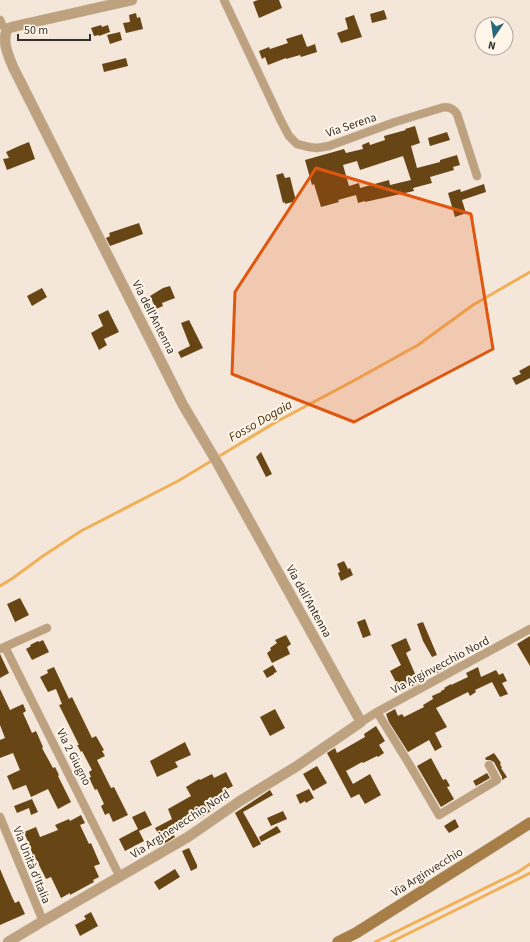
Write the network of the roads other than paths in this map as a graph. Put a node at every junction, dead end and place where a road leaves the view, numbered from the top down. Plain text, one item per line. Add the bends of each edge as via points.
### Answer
1 (132, 0) edge
2 (224, 0) edge
3 (0, 20) edge
4 (7, 29) junction
5 (477, 176) dead end
6 (46, 628) dead end
7 (530, 630) edge
8 (3, 648) edge
9 (377, 712) junction
10 (361, 722) junction
11 (489, 765) dead end
12 (0, 817) edge
13 (530, 823) edge
14 (120, 877) junction
15 (43, 921) junction
16 (8, 942) edge
17 (338, 942) edge

1 - 4 street
2 - 5 street, Via Serena via 281,121 297,144 317,148 329,146 395,122 449,107 458,114
3 - 4 street
4 - 10 street, Via dell'Antenna via 7,52 13,67 183,405
6 - 8 street, Via 2 Giugno
7 - 9 street, Via Arginvecchio Nord
8 - 14 street, Via 2 Giugno
9 - 10 street, Via Arginvecchio Nord
9 - 11 street via 439,815 497,780
10 - 14 street, Via Arginevecchio Nord via 188,838
12 - 15 street, Via Unità d'Italia
13 - 17 main road, Via Arginvecchio
14 - 15 street, Via Arginevecchio Nord
15 - 16 street, Via Arginevecchio Nord

